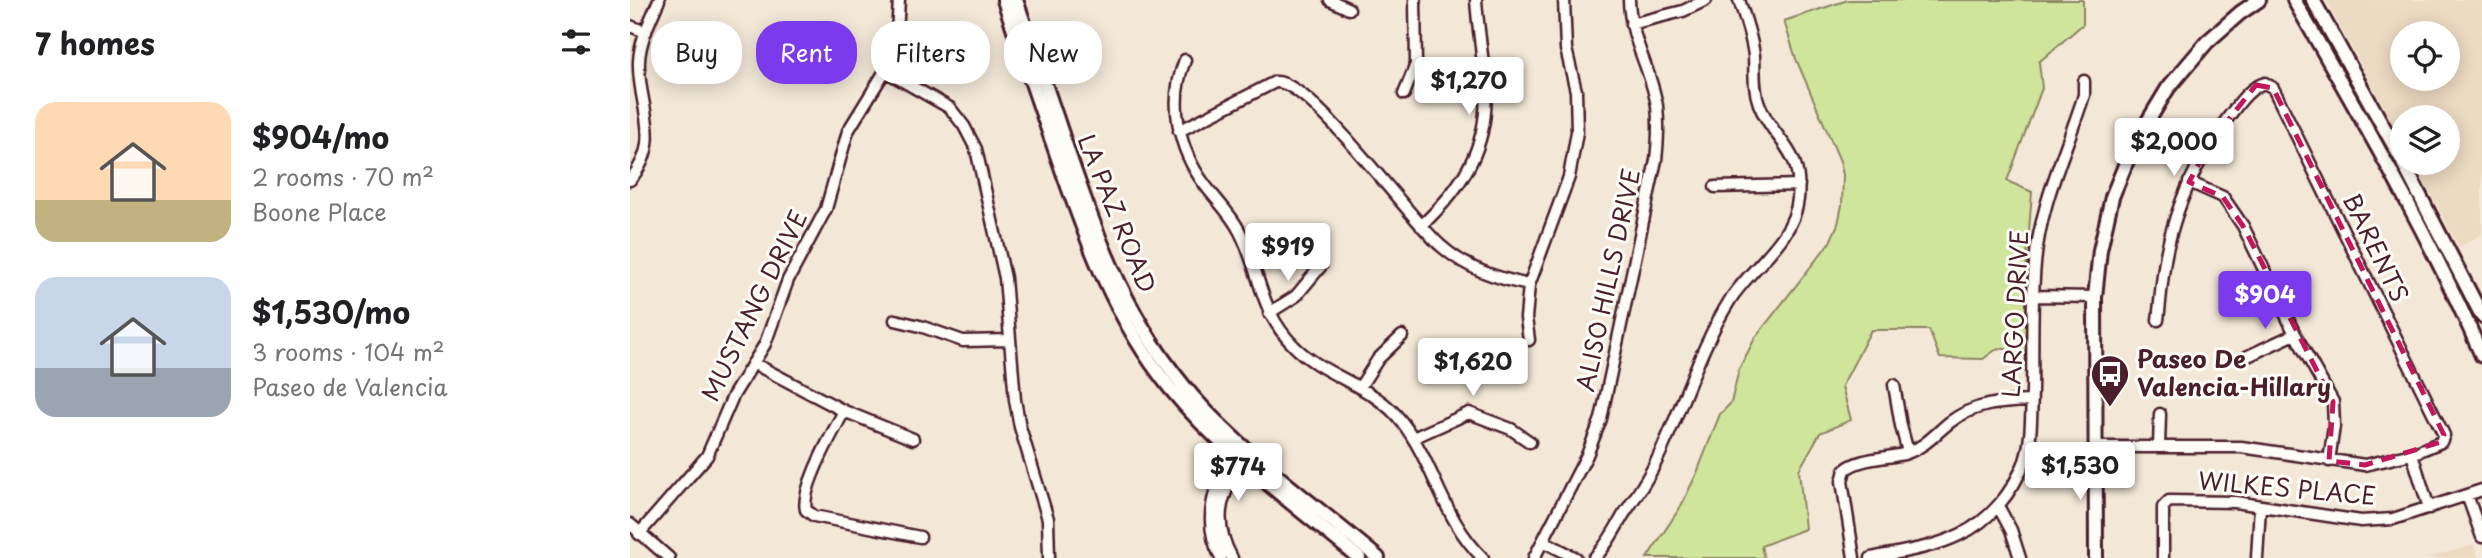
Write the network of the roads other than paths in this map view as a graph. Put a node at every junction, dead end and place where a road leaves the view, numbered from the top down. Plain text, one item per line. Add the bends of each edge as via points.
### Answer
1 (659, 0) edge
2 (899, 0) edge
3 (1003, 0) edge
4 (1016, 0) edge
5 (1330, 0) edge
6 (1415, 0) edge
7 (1476, 0) edge
8 (1564, 0) edge
9 (1629, 0) edge
10 (1706, 0) edge
11 (1738, 0) edge
12 (2259, 0) edge
13 (2294, 0) edge
14 (2314, 0) edge
15 (1349, 9) dead end
16 (898, 21) edge
17 (1631, 24) junction
18 (630, 26) edge
19 (646, 32) junction
20 (1185, 60) dead end
21 (2084, 81) dead end
22 (877, 84) edge
23 (908, 84) edge
24 (1404, 94) dead end
25 (1179, 131) junction
26 (2390, 138) edge
27 (2390, 171) edge
28 (2392, 175) edge
29 (2410, 175) edge
30 (630, 180) edge
31 (2189, 182) junction
32 (1798, 185) junction
33 (1715, 187) dead end
34 (1421, 226) junction
35 (1321, 267) dead end
36 (1529, 285) junction
37 (2034, 296) junction
38 (2095, 297) junction
39 (1269, 313) junction
40 (2482, 316) edge
41 (895, 320) dead end
42 (2158, 320) dead end
43 (2295, 334) junction
44 (1402, 336) dead end
45 (1010, 340) junction
46 (1529, 340) dead end
47 (2248, 356) dead end
48 (2482, 356) edge
49 (753, 363) junction
50 (1894, 384) dead end
51 (1360, 387) junction
52 (2032, 401) junction
53 (844, 411) junction
54 (2160, 414) dead end
55 (1413, 438) junction
56 (913, 439) dead end
57 (1530, 442) dead end
58 (2095, 447) junction
59 (2159, 447) junction
60 (1908, 452) junction
61 (1243, 453) junction
62 (2412, 454) junction
63 (2329, 461) junction
64 (2482, 490) edge
65 (2468, 495) junction
66 (1997, 506) junction
67 (2260, 506) junction
68 (2429, 508) junction
69 (630, 524) edge
70 (639, 534) junction
71 (920, 537) dead end
72 (2482, 537) edge
73 (1543, 541) junction
74 (669, 558) edge
75 (1049, 558) edge
76 (1222, 558) edge
77 (1232, 558) edge
78 (1359, 558) edge
79 (1378, 558) edge
80 (1483, 558) edge
81 (1534, 558) edge
82 (1576, 558) edge
83 (1594, 558) edge
84 (1854, 558) edge
85 (1871, 558) edge
86 (2020, 558) edge
87 (2096, 558) edge
88 (2163, 558) edge
89 (2257, 558) edge

1 - 19 street
2 - 16 street, MUSTANG DRIVE
3 - 61 main road, LA PAZ ROAD via 1108,293 1159,374 1196,418
4 - 61 main road, LA PAZ ROAD via 1120,288 1178,378
5 - 15 street
6 - 24 street via 1416,64
7 - 34 street via 1485,87 1479,145 1466,175 1446,203
8 - 36 street via 1577,132 1569,177
9 - 17 street, ALISO HILLS DRIVE
10 - 17 street via 1662,18
11 - 32 street via 1751,37 1759,104 1787,145
12 - 38 main road via 2207,42 2168,88 2143,129 2112,197 2099,250
13 - 27 main road
14 - 26 main road
17 - 73 street, ALISO HILLS DRIVE via 1657,105 1656,160 1601,419
18 - 19 street
19 - 30 street via 639,63 648,142
20 - 25 street via 1178,77
21 - 37 street, LARGO DRIVE via 2084,95 2050,187 2040,229
22 - 49 street, MUSTANG DRIVE via 848,131 826,209 797,261 774,325
23 - 45 street via 950,108 971,136 1002,261
25 - 34 street via 1275,82 1287,83 1330,119
25 - 39 street via 1192,164 1240,233
28 - 48 main road
29 - 40 main road
31 - 42 street via 2166,252
31 - 43 street via 2223,197 2243,226
31 - 62 street, BARENTS via 2210,143 2256,85 2265,83 2273,88 2444,435 2441,442
32 - 33 street
32 - 83 street via 1792,221 1731,299 1697,364 1656,463
34 - 36 street via 1477,270
35 - 39 street via 1297,296
36 - 46 street
37 - 38 street
37 - 52 street, LARGO DRIVE
38 - 58 main road
39 - 51 street via 1312,362
41 - 45 street via 963,341
43 - 47 street
43 - 63 street via 2333,402
44 - 51 street via 1378,359
45 - 75 street via 1020,427 1048,519
49 - 53 street
49 - 70 street, MUSTANG DRIVE via 707,456
50 - 60 street
51 - 55 street via 1392,410
52 - 60 street via 1985,404 1966,411
52 - 66 street, LARGO DRIVE via 2025,459
53 - 56 street
53 - 71 street via 822,453 805,499 806,510 814,516
54 - 59 street
55 - 57 street via 1469,413 1511,429
55 - 80 street via 1449,514
58 - 59 street
58 - 87 main road
59 - 63 street via 2241,447
60 - 84 street via 1845,470 1842,481
61 - 76 street via 1221,477 1212,503 1212,535
61 - 77 street via 1220,514 1220,530
61 - 78 main road, LA PAZ ROAD
61 - 79 main road, LA PAZ ROAD
62 - 63 street via 2365,465
62 - 68 street
64 - 65 street, WILKES PLACE
65 - 68 street, WILKES PLACE
65 - 72 street
66 - 85 street, LARGO DRIVE via 1960,535
66 - 86 street
67 - 68 street, WILKES PLACE via 2361,521 2393,519
67 - 88 street, WILKES PLACE via 2169,501 2163,506
67 - 89 street
69 - 70 street
70 - 74 street
73 - 81 street, ALISO HILLS DRIVE
73 - 82 street

